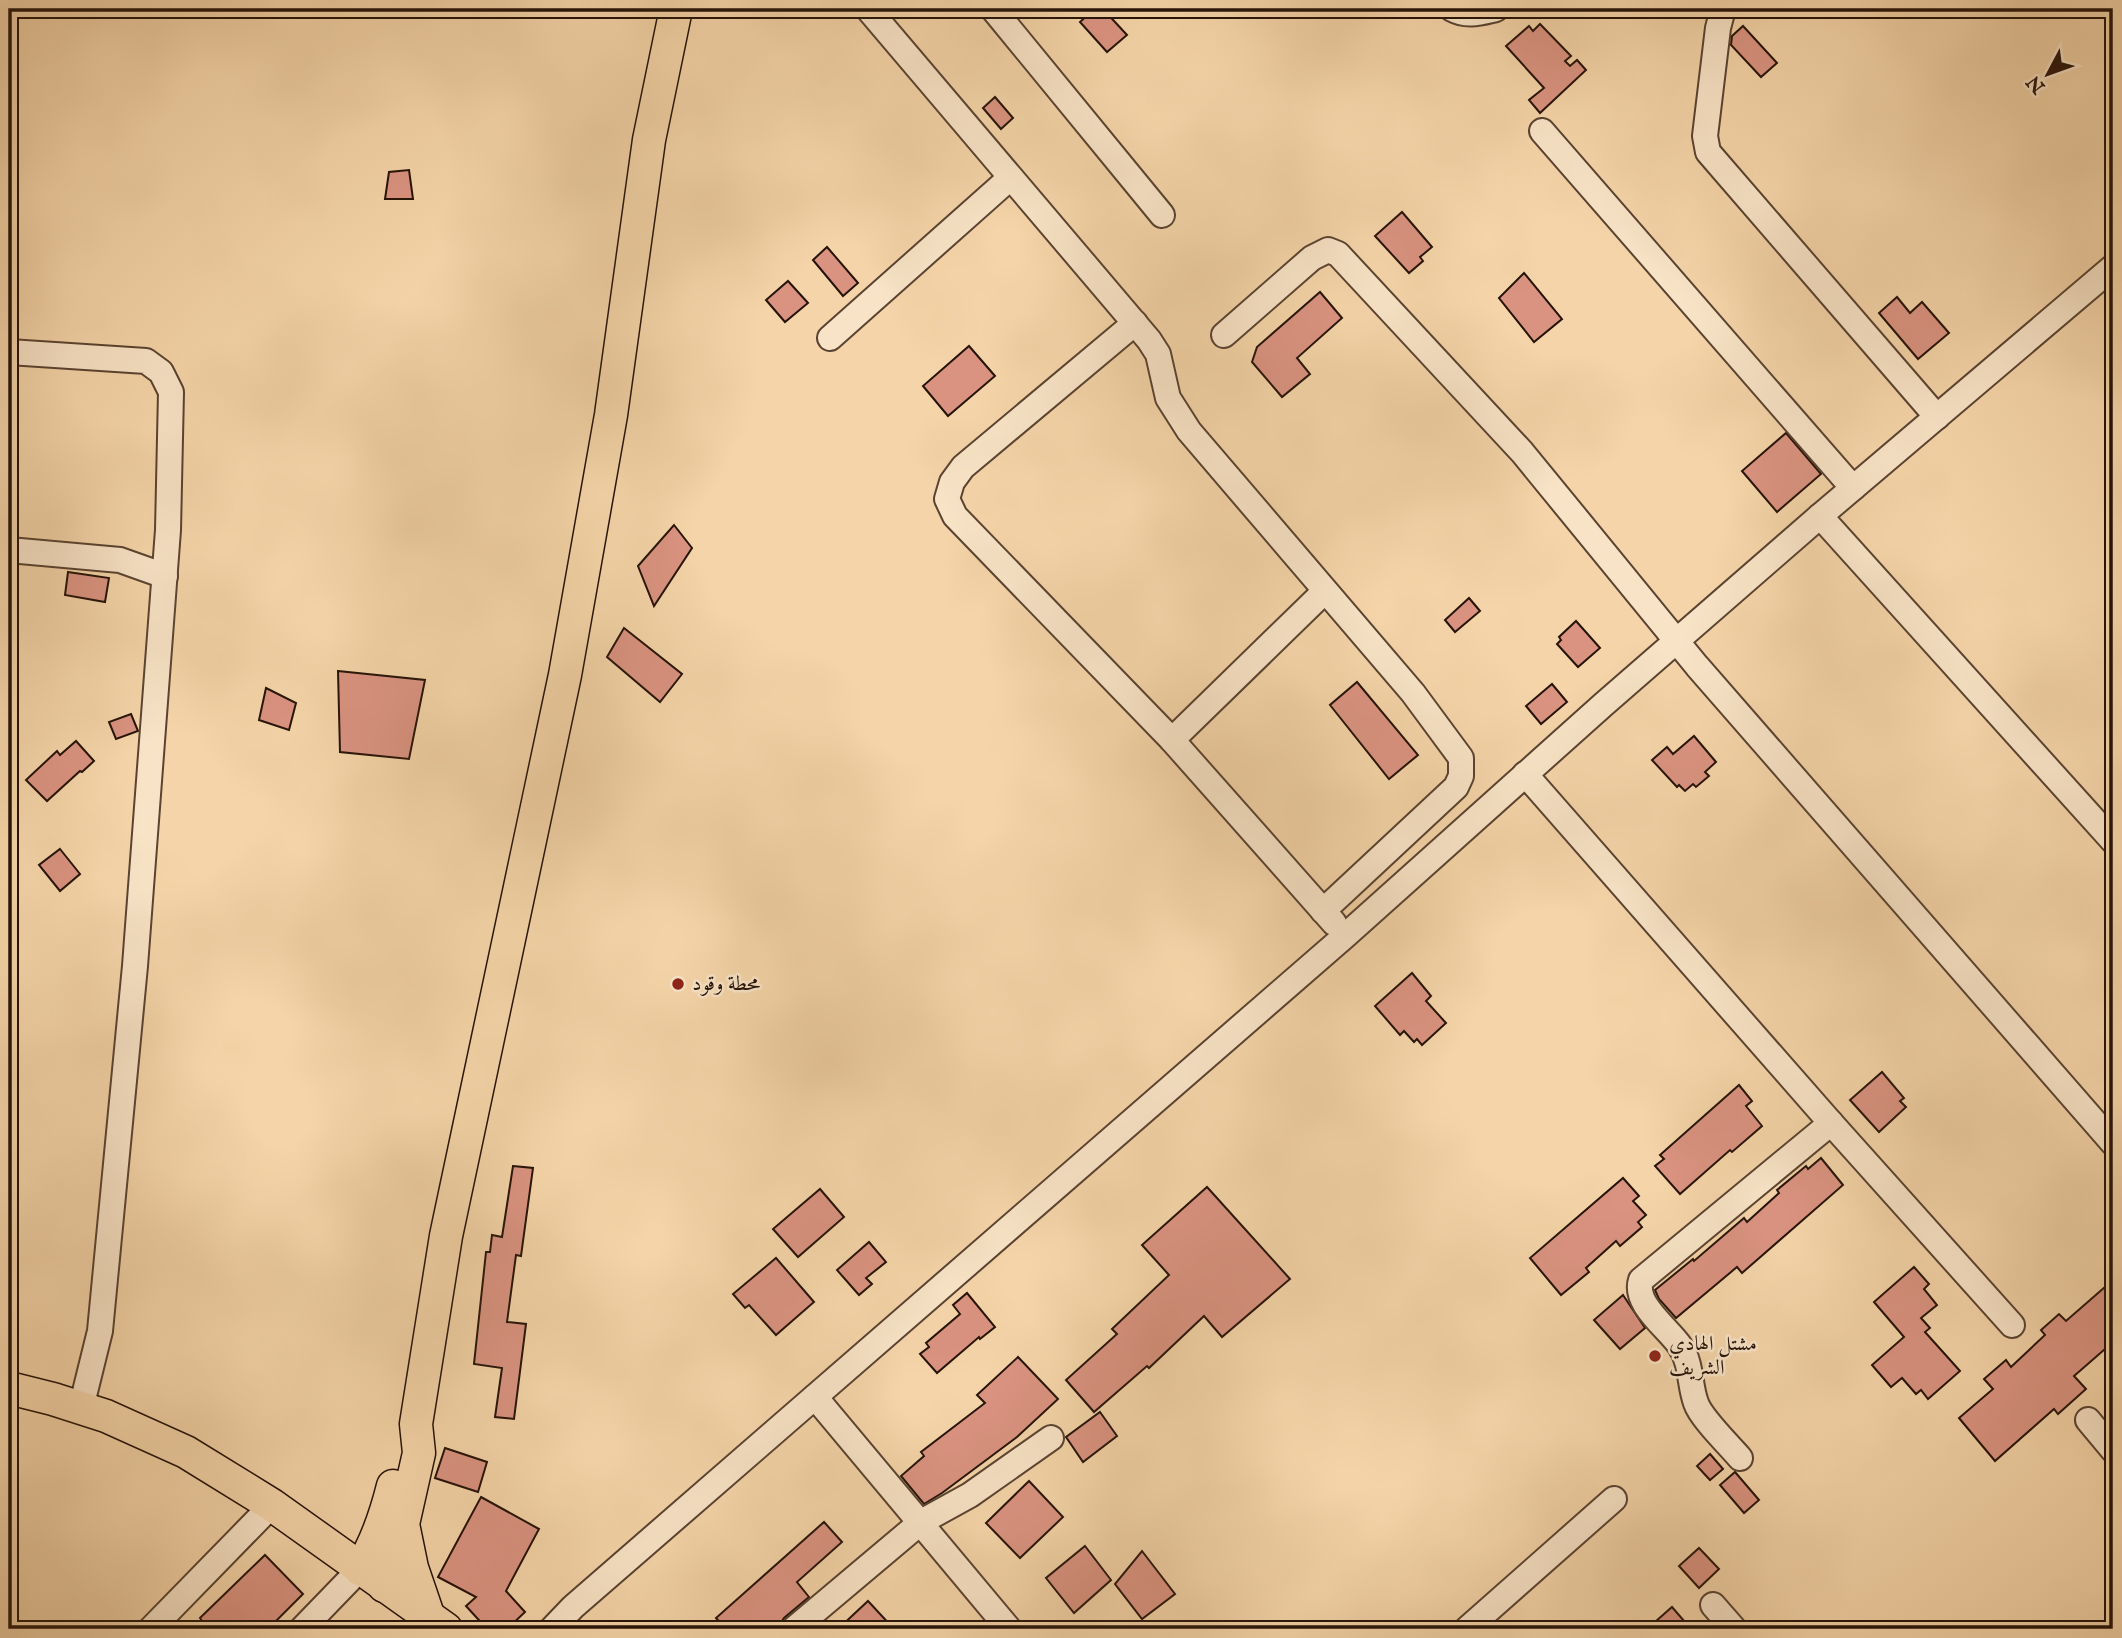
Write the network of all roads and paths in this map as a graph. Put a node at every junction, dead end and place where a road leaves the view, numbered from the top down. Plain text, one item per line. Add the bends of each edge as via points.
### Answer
1 (676, 9) edge
2 (868, 9) edge
3 (993, 9) edge
4 (1451, 9) edge
5 (1496, 9) edge
6 (1723, 9) edge
7 (1542, 131) dead end
8 (1010, 177) junction
9 (1162, 215) dead end
10 (2108, 282) edge
11 (1135, 323) junction
12 (1224, 335) dead end
13 (830, 338) dead end
14 (9, 352) edge
15 (1937, 417) junction
16 (1853, 488) junction
17 (1820, 516) junction
18 (9, 550) edge
19 (165, 576) junction
20 (1325, 592) junction
21 (1676, 641) junction
22 (1172, 740) junction
23 (1525, 774) junction
24 (2113, 841) edge
25 (1323, 911) junction
26 (1346, 936) junction
27 (1831, 1123) junction
28 (2113, 1143) edge
29 (2012, 1325) dead end
30 (9, 1388) edge
31 (815, 1397) junction
32 (81, 1408) junction
33 (2088, 1420) dead end
34 (1051, 1438) dead end
35 (2113, 1450) edge
36 (1740, 1458) dead end
37 (1614, 1499) dead end
38 (272, 1505) junction
39 (396, 1515) junction
40 (921, 1522) junction
41 (308, 1531) junction
42 (372, 1577) junction
43 (1713, 1605) dead end
44 (437, 1623) edge
45 (151, 1629) edge
46 (302, 1629) edge
47 (552, 1629) edge
48 (794, 1629) edge
49 (1009, 1629) edge
50 (1467, 1629) edge
51 (1734, 1629) edge

1 - 39 main road via 649,140 611,415 565,675 446,1236 416,1424 418,1453
2 - 8 street
3 - 9 street
4 - 5 street via 1470,15
6 - 15 street via 1705,136 1708,152
7 - 16 street
8 - 11 street
8 - 13 street
10 - 15 street
11 - 20 street via 1158,354 1168,398 1189,431
11 - 22 street via 962,467 947,499 955,516
12 - 21 street via 1312,258 1324,251 1334,252 1522,452
14 - 19 street via 146,361 162,372 171,392
15 - 16 street
16 - 17 street
17 - 21 street
17 - 24 street
18 - 19 street via 120,560
19 - 32 street via 119,1153 100,1331
20 - 22 street
20 - 25 street via 1461,758 1461,776 1457,787
21 - 23 street
21 - 28 street
22 - 25 street
23 - 26 street
23 - 27 street
25 - 26 street
26 - 31 street
27 - 29 street
27 - 36 street via 1638,1287 1647,1306 1686,1355 1697,1407
30 - 32 main road
31 - 40 street
31 - 47 street
32 - 38 main road via 186,1452
33 - 35 street
34 - 40 street via 970,1495
37 - 50 street
38 - 41 main road
38 - 45 street
39 - 41 main road via 361,1530 336,1534
39 - 42 main road
39 - 44 main road via 412,1568
40 - 48 street
40 - 49 street
41 - 42 main road
42 - 44 main road
42 - 46 street
43 - 51 street

